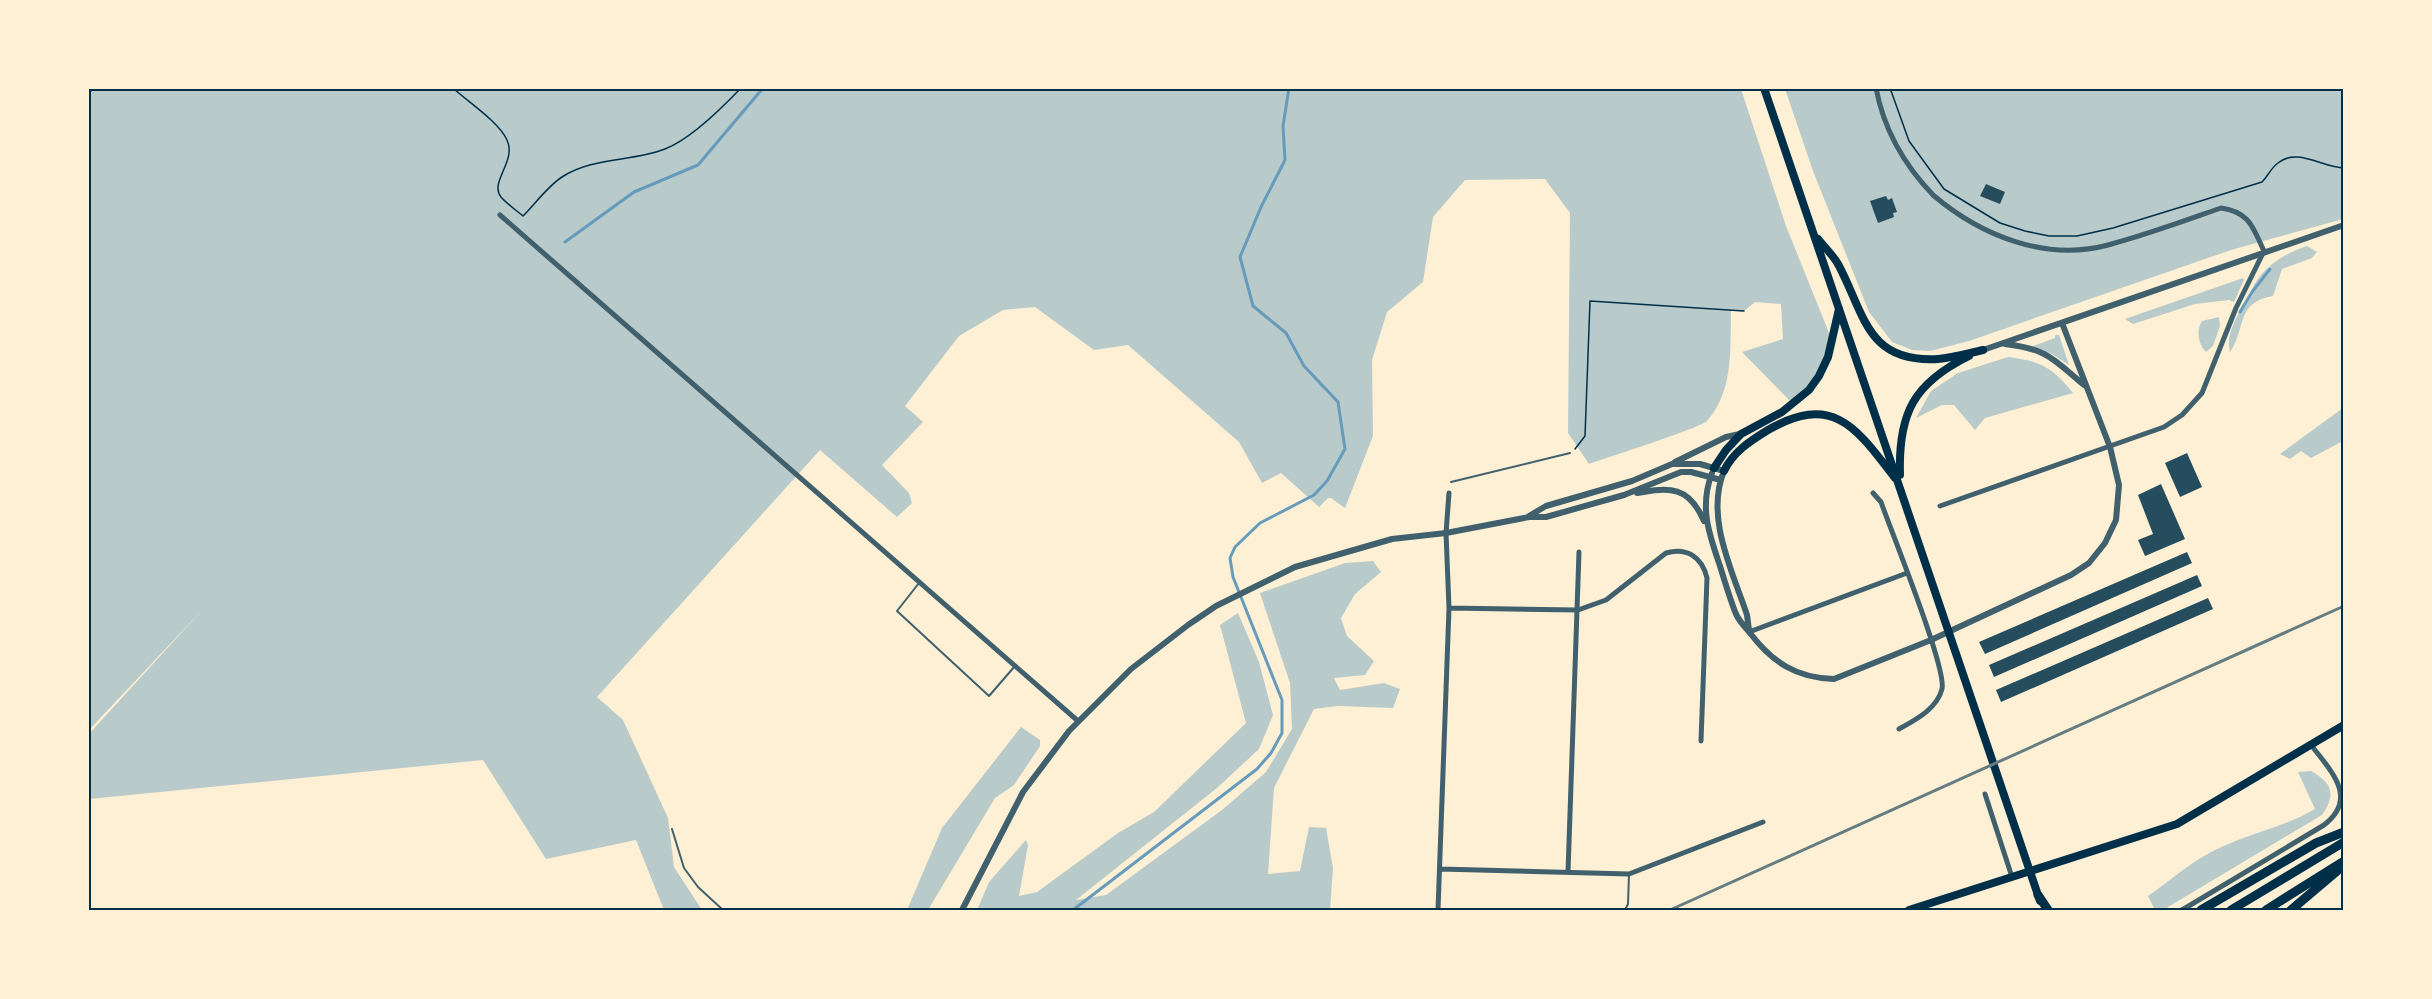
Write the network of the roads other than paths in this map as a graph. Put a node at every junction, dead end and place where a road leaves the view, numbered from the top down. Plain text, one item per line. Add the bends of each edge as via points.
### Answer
1 (1764, 88) edge
2 (1876, 88) edge
3 (500, 215) dead end
4 (2343, 225) edge
5 (1813, 234) junction
6 (2264, 251) junction
7 (1839, 307) junction
8 (2062, 323) junction
9 (2001, 344) junction
10 (1983, 350) junction
11 (2086, 386) junction
12 (1741, 434) junction
13 (2110, 447) junction
14 (1570, 453) road end
15 (1672, 464) junction
16 (1712, 472) junction
17 (1723, 475) junction
18 (1451, 482) dead end
19 (1900, 486) junction
20 (1449, 493) dead end
21 (1873, 493) dead end
22 (1624, 495) junction
23 (1940, 506) dead end
24 (1529, 517) junction
25 (1706, 525) junction
26 (1446, 533) junction
27 (1579, 552) dead end
28 (1907, 573) junction
29 (919, 582) junction
30 (1449, 608) junction
31 (1578, 610) junction
32 (1749, 632) junction
33 (1931, 640) junction
34 (1015, 666) junction
35 (1078, 721) junction
36 (2343, 725) edge
37 (1899, 729) dead end
38 (1701, 741) dead end
39 (2311, 746) junction
40 (1985, 794) dead end
41 (1763, 822) dead end
42 (672, 829) dead end
43 (2343, 832) edge
44 (2343, 842) edge
45 (2343, 861) edge
46 (2343, 866) edge
47 (1440, 869) junction
48 (1568, 872) junction
49 (1629, 874) junction
50 (2012, 877) junction
51 (2038, 895) junction
52 (723, 910) edge
53 (962, 910) edge
54 (1438, 910) edge
55 (1624, 910) edge
56 (1909, 910) edge
57 (2043, 910) edge
58 (2048, 910) edge
59 (2182, 910) edge
60 (2201, 910) edge
61 (2231, 910) edge
62 (2266, 910) edge
63 (2291, 910) edge

1 - 5 highway
2 - 6 street via 1898,150 1920,181 1962,218 2001,237 2062,249 2106,246 2222,208 2236,210 2250,221
3 - 29 street
4 - 6 street
5 - 7 highway
5 - 10 highway via 1838,262 1872,335 1891,351 1914,359 1940,359
6 - 8 street
6 - 13 street via 2206,384 2192,406 2164,428
7 - 12 highway via 1828,357 1809,390 1782,412
7 - 19 highway
8 - 9 street
8 - 11 street
9 - 10 street
9 - 11 street via 2025,346 2052,357
10 - 19 highway via 1945,368 1921,388 1902,432
11 - 13 street
12 - 15 street via 1726,437
12 - 16 highway
13 - 23 street
13 - 33 street via 2119,485 2116,520 2097,554 2072,575
14 - 18 lane
15 - 16 street via 1688,462
15 - 24 street via 1632,481 1546,506
16 - 17 street
16 - 22 street via 1681,472
16 - 25 street via 1704,504
17 - 19 highway via 1731,459 1752,440 1792,418 1811,414 1850,425 1863,436
17 - 32 street via 1716,502 1718,523
19 - 51 highway
20 - 26 street
21 - 28 street via 1881,502
22 - 24 street via 1546,517
22 - 25 street via 1672,489 1698,507
24 - 26 street
25 - 32 street via 1737,616
26 - 30 street
26 - 35 street via 1392,539 1276,575 1188,625 1131,669
27 - 31 street
28 - 32 street
28 - 33 street
29 - 34 street
29 - 34 lane via 897,611 989,696
30 - 31 street
30 - 47 street
31 - 38 street via 1606,600 1669,552 1686,552 1696,557 1707,578
31 - 48 street
32 - 33 street via 1760,648 1784,667 1821,679 1849,674
33 - 37 street via 1942,679 1941,693 1923,714
34 - 35 street
35 - 53 street via 1023,792
36 - 39 main road
39 - 50 main road via 2177,824
39 - 59 street via 2338,781 2341,797 2336,814
40 - 50 street
41 - 49 street
42 - 52 lane via 684,868
43 - 60 highway via 2316,843
44 - 61 highway
45 - 62 highway
46 - 63 highway
47 - 48 street
47 - 54 street
48 - 49 street
49 - 55 lane via 1628,904
50 - 56 main road
51 - 57 highway
51 - 58 highway

